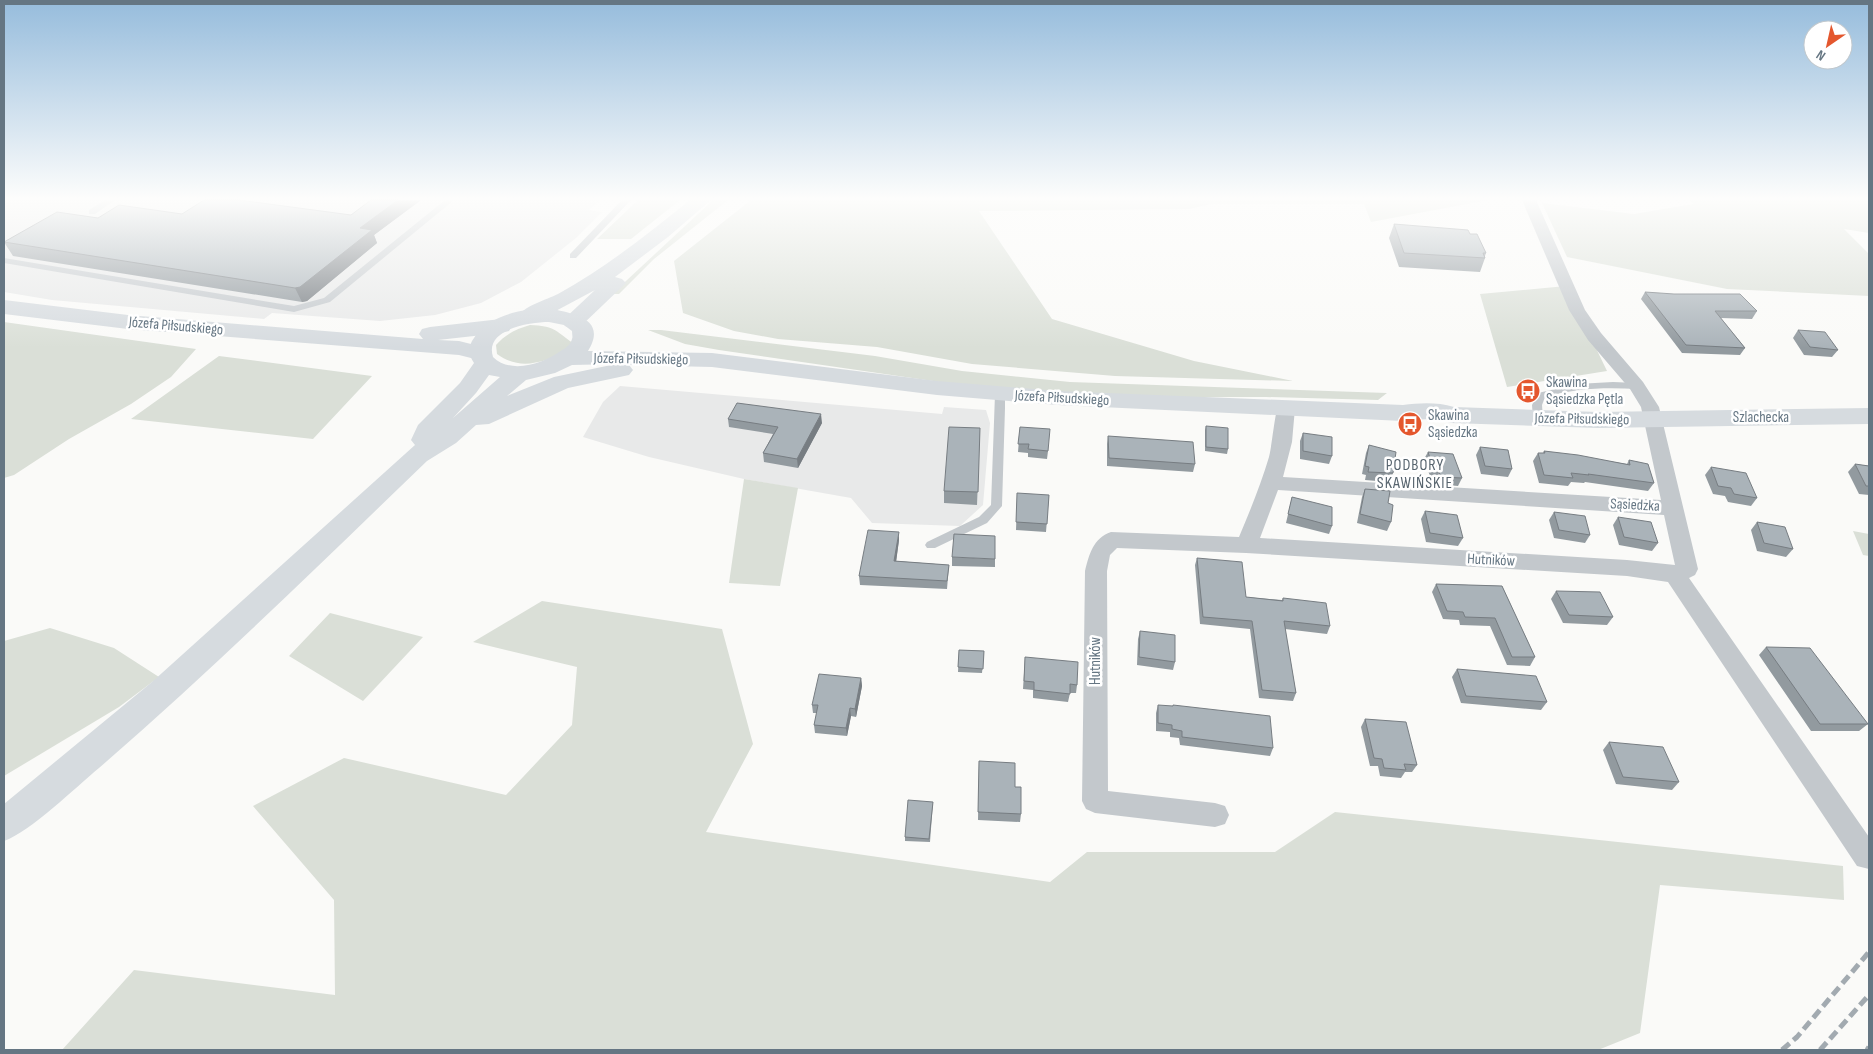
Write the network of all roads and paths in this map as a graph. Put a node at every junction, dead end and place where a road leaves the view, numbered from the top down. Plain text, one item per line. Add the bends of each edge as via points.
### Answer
1 (390, 249) edge
2 (580, 249) edge
3 (641, 249) edge
4 (644, 249) edge
5 (1550, 249) edge
6 (573, 256) dead end
7 (4, 261) edge
8 (4, 307) edge
9 (529, 316) junction
10 (501, 326) junction
11 (579, 328) junction
12 (348, 338) junction
13 (482, 358) junction
14 (569, 358) junction
15 (712, 360) junction
16 (519, 373) junction
17 (1637, 386) junction
18 (1000, 394) junction
19 (1286, 408) junction
20 (1869, 416) edge
21 (1538, 419) junction
22 (1653, 419) junction
23 (459, 426) junction
24 (418, 455) junction
25 (1270, 483) junction
26 (1674, 508) junction
27 (931, 544) dead end
28 (1246, 545) junction
29 (1675, 575) junction
30 (1215, 815) dead end
31 (4, 825) edge
32 (1867, 857) dead end

1 - 7 lane via 328,300 294,309
2 - 6 lane
3 - 9 main road via 579,292
4 - 11 main road
5 - 17 street via 1577,310 1594,336
8 - 12 main road, Józefa Piłsudskiego via 128,322
9 - 10 main road
9 - 11 main road, Józefa Piłsudskiego via 558,316
10 - 12 main road, Józefa Piłsudskiego via 437,334
10 - 13 main road via 482,342
11 - 14 main road via 580,347
11 - 15 main road, Józefa Piłsudskiego
12 - 13 main road, Józefa Piłsudskiego via 459,348
13 - 16 main road, Józefa Piłsudskiego via 499,371
13 - 24 main road via 468,388 427,431
14 - 15 main road, Józefa Piłsudskiego
14 - 16 main road via 551,367
15 - 18 main road, Józefa Piłsudskiego
15 - 23 main road via 581,377 541,390
16 - 23 main road
17 - 21 lane via 1592,384 1547,393 1541,395 1537,405
17 - 22 street via 1650,407
18 - 19 main road, Józefa Piłsudskiego
18 - 27 lane via 1002,419 996,506 983,520
19 - 21 main road, Józefa Piłsudskiego via 1413,413 1422,417
19 - 25 street via 1286,424
20 - 22 main road, Szlachecka
21 - 22 main road, Józefa Piłsudskiego
22 - 26 street
23 - 24 main road via 447,438
24 - 31 main road via 145,709
25 - 26 street, Sąsiedzka
25 - 28 street
26 - 29 street, Sąsiedzka via 1687,570
28 - 29 street, Hutników via 1627,568
28 - 30 street, Hutników via 1111,540 1100,553 1096,571 1095,801
29 - 32 street

